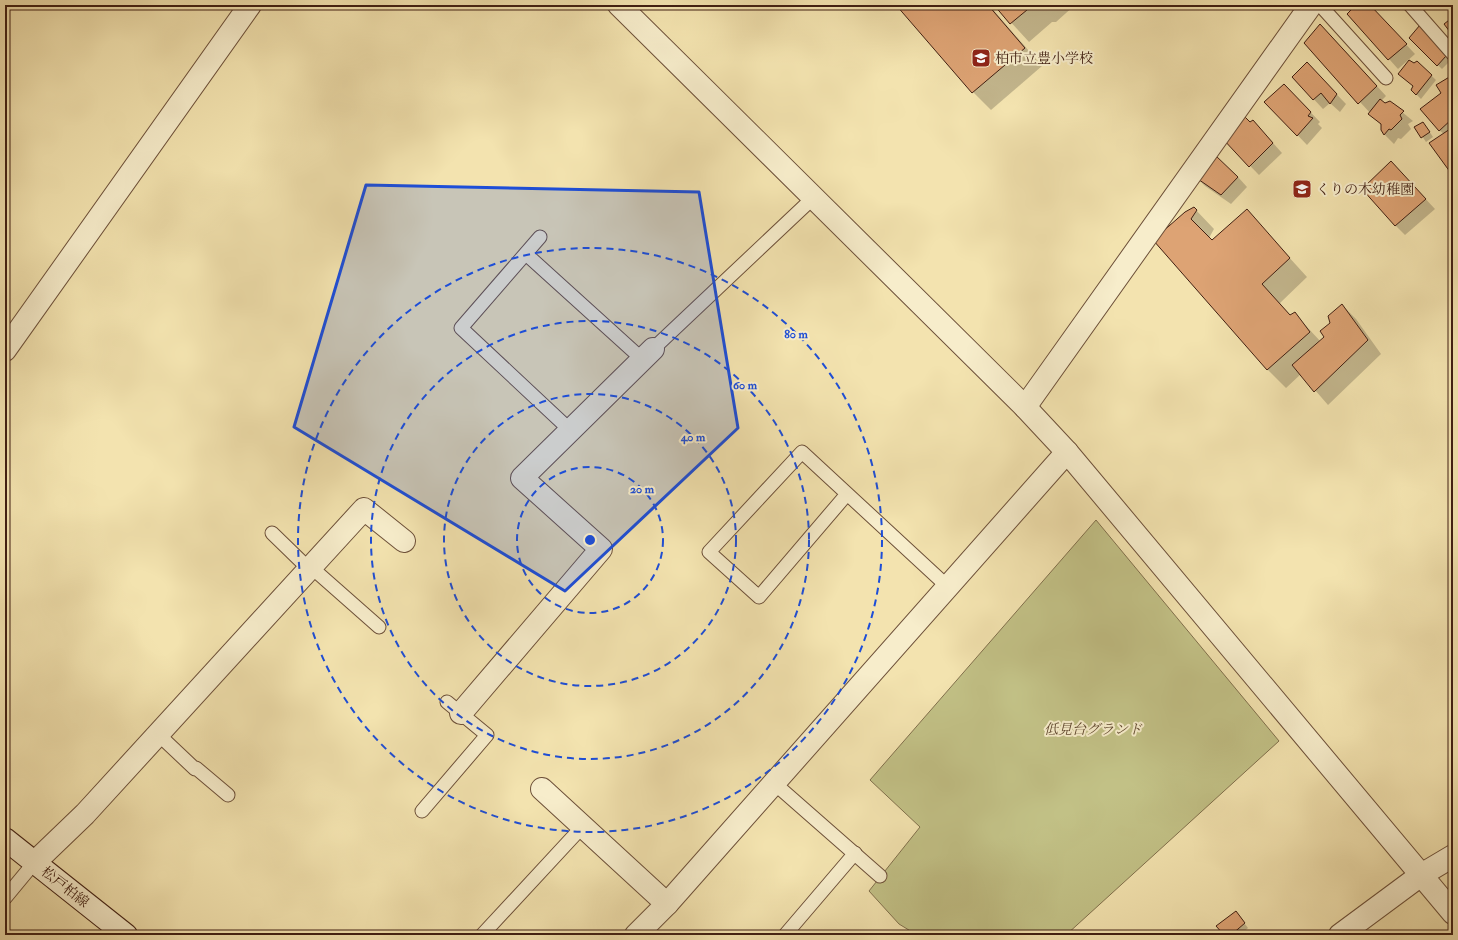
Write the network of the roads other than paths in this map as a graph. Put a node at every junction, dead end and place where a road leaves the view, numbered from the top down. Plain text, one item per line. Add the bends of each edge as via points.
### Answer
1 (250, 5) edge
2 (618, 5) edge
3 (1311, 5) edge
4 (1320, 5) edge
5 (1410, 5) edge
6 (1453, 54) edge
7 (1386, 78) dead end
8 (813, 198) junction
9 (540, 237) dead end
10 (526, 254) junction
11 (5, 350) edge
12 (648, 354) junction
13 (1025, 407) junction
14 (570, 430) junction
15 (1067, 452) junction
16 (848, 494) junction
17 (272, 533) dead end
18 (404, 541) dead end
19 (310, 568) junction
20 (948, 587) junction
21 (378, 627) dead end
22 (454, 707) joint
23 (159, 735) junction
24 (774, 784) junction
25 (542, 790) dead end
26 (228, 795) dead end
27 (422, 811) dead end
28 (583, 826) junction
29 (5, 839) edge
30 (855, 853) junction
31 (1453, 856) edge
32 (34, 863) junction
33 (1421, 875) junction
34 (880, 876) dead end
35 (5, 898) edge
36 (667, 904) junction
37 (1453, 913) edge
38 (126, 935) edge
39 (482, 935) edge
40 (636, 935) edge
41 (785, 935) edge
42 (1340, 935) edge

1 - 11 street
2 - 8 street
3 - 13 street
4 - 7 lane
5 - 6 lane
8 - 12 lane
8 - 13 street
9 - 10 lane
10 - 12 lane
10 - 14 lane via 461,328
12 - 14 street
13 - 15 street
14 - 22 street via 522,478 601,549
15 - 20 street
15 - 33 street
16 - 16 lane via 802,452 709,552 759,597
16 - 20 lane
17 - 19 lane
18 - 19 street via 364,509
19 - 21 lane
19 - 23 street
20 - 24 street
22 - 27 lane via 487,736
23 - 26 lane via 194,769 196,768
23 - 32 street via 85,814
24 - 30 lane
24 - 36 street
25 - 28 street
28 - 36 street
28 - 39 lane
29 - 32 street, 松戸柏線
30 - 34 lane
30 - 41 lane
31 - 33 street
32 - 35 lane
32 - 38 street, 松戸柏線
33 - 37 street
33 - 42 street
36 - 40 street

